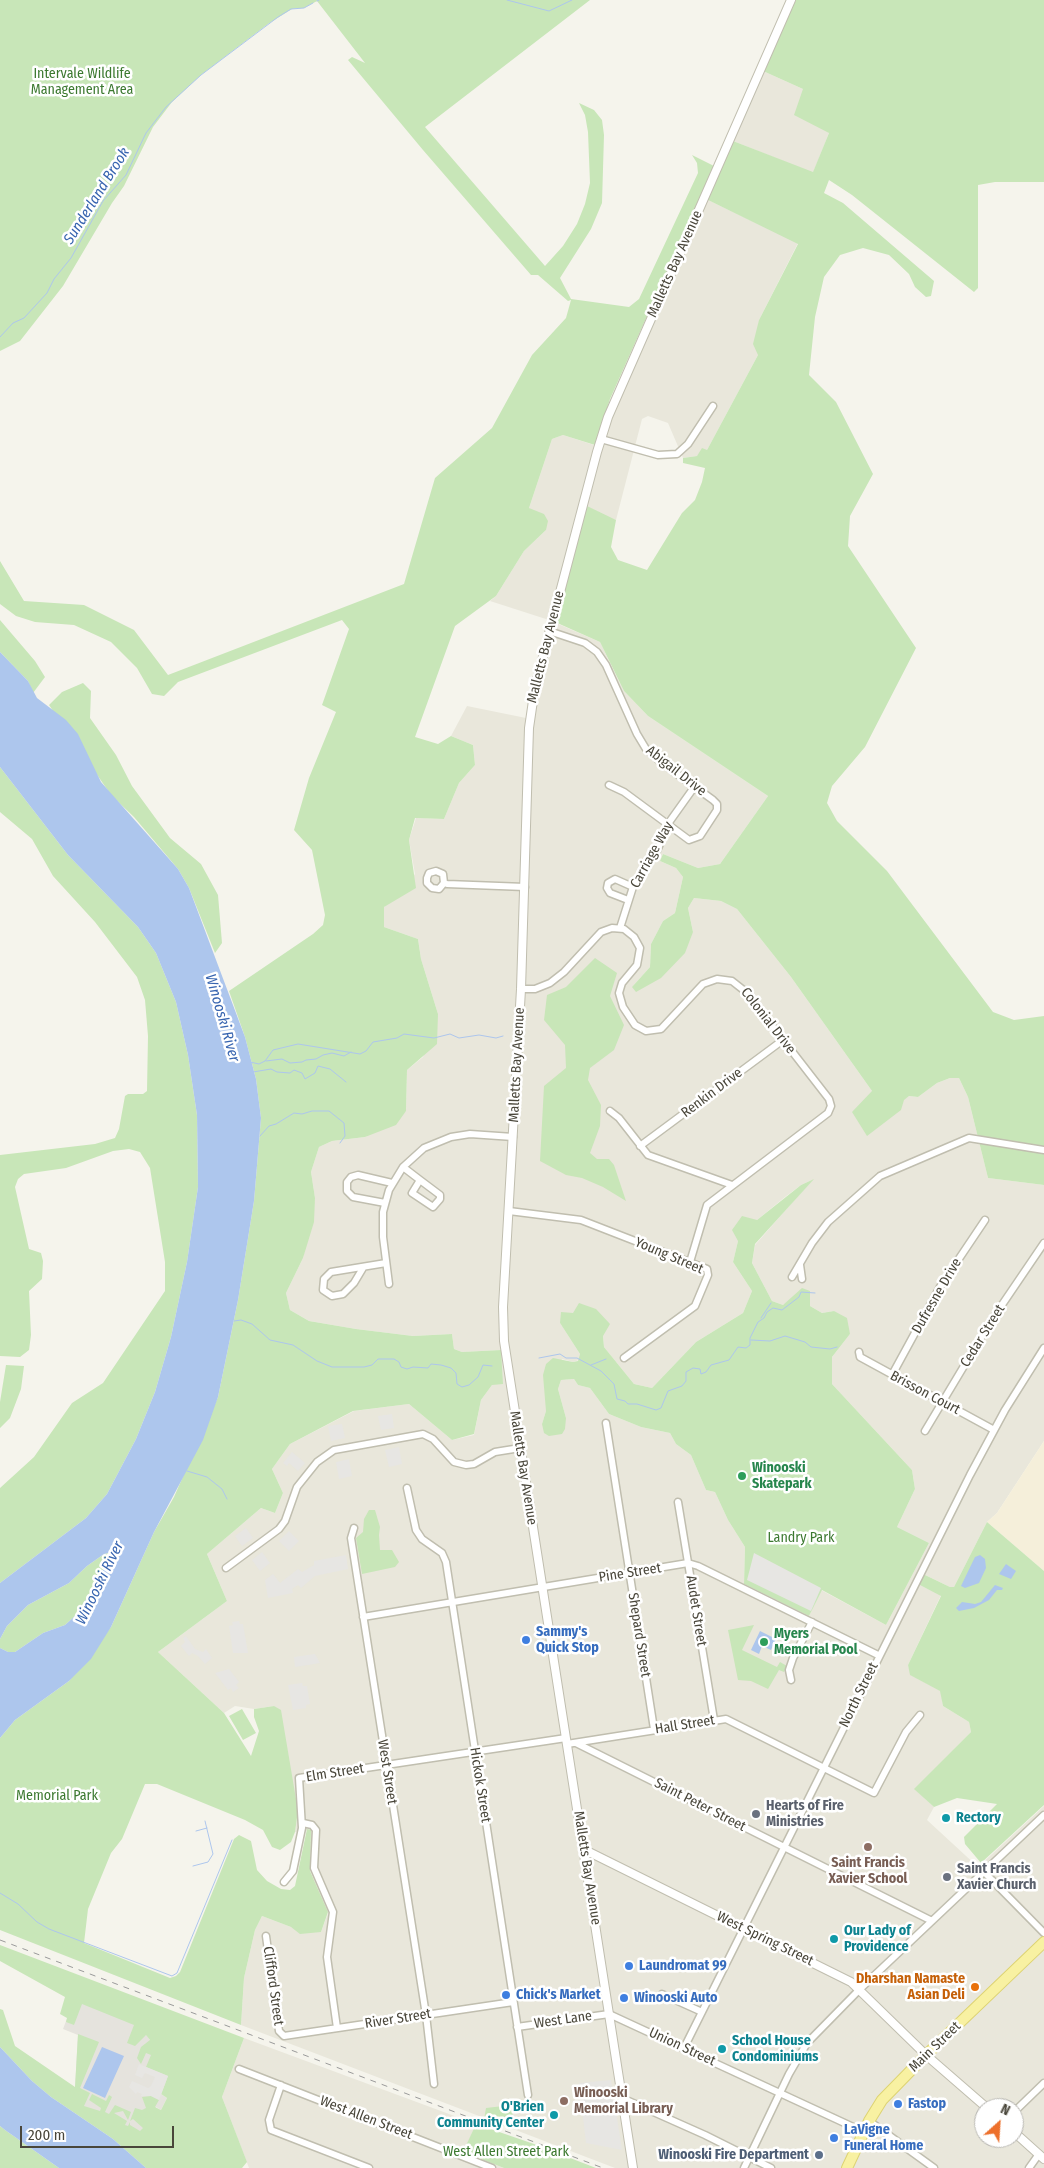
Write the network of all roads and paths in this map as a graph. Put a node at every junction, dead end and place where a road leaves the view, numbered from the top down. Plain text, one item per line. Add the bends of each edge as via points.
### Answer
1 (791, 0) edge
2 (713, 406) dead end
3 (601, 439) junction
4 (549, 631) junction
5 (610, 785) dead end
6 (695, 786) junction
7 (669, 825) junction
8 (444, 884) dead end
9 (633, 886) junction
10 (525, 887) junction
11 (628, 900) junction
12 (620, 928) junction
13 (521, 989) junction
14 (783, 1040) junction
15 (610, 1112) dead end
16 (513, 1137) junction
17 (640, 1146) junction
18 (1044, 1150) edge
19 (403, 1167) junction
20 (420, 1180) junction
21 (392, 1183) junction
22 (732, 1185) junction
23 (384, 1203) junction
24 (509, 1211) junction
25 (984, 1220) dead end
26 (1044, 1243) edge
27 (690, 1262) junction
28 (386, 1263) junction
29 (800, 1265) junction
30 (363, 1268) junction
31 (792, 1277) dead end
32 (802, 1279) dead end
33 (389, 1284) dead end
34 (1044, 1348) edge
35 (859, 1352) dead end
36 (624, 1358) dead end
37 (892, 1375) junction
38 (942, 1402) junction
39 (606, 1423) dead end
40 (994, 1430) junction
41 (926, 1431) dead end
42 (520, 1448) junction
43 (407, 1488) dead end
44 (678, 1502) dead end
45 (354, 1528) dead end
46 (688, 1563) junction
47 (226, 1568) dead end
48 (629, 1573) junction
49 (542, 1588) junction
50 (452, 1602) junction
51 (363, 1617) junction
52 (812, 1622) junction
53 (878, 1655) junction
54 (791, 1680) dead end
55 (920, 1715) dead end
56 (714, 1720) junction
57 (654, 1729) junction
58 (569, 1742) junction
59 (475, 1752) junction
60 (386, 1765) junction
61 (823, 1768) junction
62 (1044, 1815) edge
63 (303, 1823) junction
64 (784, 1847) junction
65 (585, 1850) junction
66 (984, 1872) junction
67 (284, 1882) dead end
68 (932, 1921) junction
69 (743, 1929) junction
70 (1044, 1934) edge
71 (266, 1936) dead end
72 (1044, 1942) edge
73 (860, 1990) junction
74 (662, 1994) dead end
75 (513, 2002) junction
76 (702, 2012) junction
77 (609, 2014) junction
78 (426, 2015) junction
79 (517, 2027) junction
80 (337, 2028) junction
81 (282, 2036) joint
82 (684, 2048) junction
83 (926, 2055) junction
84 (239, 2069) dead end
85 (1044, 2083) edge
86 (434, 2084) dead end
87 (281, 2085) junction
88 (780, 2092) junction
89 (528, 2095) dead end
90 (622, 2098) junction
91 (975, 2098) edge
92 (1024, 2102) edge
93 (869, 2121) junction
94 (864, 2132) junction
95 (1024, 2141) edge
96 (1041, 2156) edge
97 (749, 2157) junction
98 (635, 2167) edge
99 (369, 2168) edge
100 (492, 2168) edge
101 (744, 2168) edge
102 (771, 2168) edge
103 (847, 2168) edge
104 (934, 2168) edge
105 (1029, 2168) edge

1 - 3 street, Malletts Bay Avenue via 644,332
2 - 3 street via 688,444 677,454 658,455
3 - 4 street, Malletts Bay Avenue
4 - 6 street, Abigail Drive via 585,644 596,652 606,665 640,742 653,757
4 - 10 street, Malletts Bay Avenue via 531,708
5 - 7 street, Abigail Drive
6 - 7 street, Carriage Way
6 - 7 street, Abigail Drive via 718,806 700,836 694,840 686,838
7 - 9 street, Carriage Way via 656,853
8 - 10 street
9 - 11 street, Carriage Way
9 - 11 street via 615,879 608,883 610,893
10 - 13 street, Malletts Bay Avenue
11 - 12 street, Carriage Way
12 - 13 street via 598,934 550,983 540,988
12 - 14 street, Colonial Drive via 634,937 640,948 637,965 622,983 619,993 623,1008 638,1028 653,1031 664,1027 700,986 721,978 741,986
13 - 16 street, Malletts Bay Avenue
14 - 17 street, Renkin Drive
14 - 22 street, Colonial Drive via 829,1099 830,1109
15 - 17 street via 619,1118
16 - 19 street via 470,1134 446,1138 424,1148
16 - 24 street, Malletts Bay Avenue
17 - 22 street via 648,1155
18 - 29 street via 969,1138 884,1174 866,1186 828,1222
19 - 20 street
19 - 21 street
20 - 20 street via 440,1196 433,1207 412,1193
21 - 23 street
21 - 23 street via 358,1175 347,1182 347,1191 353,1197
22 - 27 street, Colonial Drive via 706,1208
23 - 28 street via 382,1226
24 - 27 street, Young Street via 581,1220
24 - 42 street, Malletts Bay Avenue via 503,1333
25 - 37 street, Dufresne Drive via 940,1287
26 - 38 street, Cedar Street
27 - 36 street, Young Street via 708,1271 697,1304
28 - 30 street
28 - 33 street
29 - 31 street
29 - 32 street
30 - 30 street via 343,1294 330,1296 323,1290 324,1279 331,1272
34 - 40 street, North Street
35 - 37 street, Brisson Court via 860,1357
37 - 38 street, Brisson Court
38 - 40 street, Brisson Court
38 - 41 street, Cedar Street
39 - 48 street, Shepard Street
40 - 53 street, North Street
42 - 47 street via 495,1452 466,1465 454,1462 433,1439 419,1433 334,1450 317,1462 297,1487 280,1529
42 - 49 street, Malletts Bay Avenue
43 - 50 street, Hickok Street via 416,1530 442,1554 446,1562
44 - 46 street, Audet Street
45 - 51 street, West Street via 351,1538
46 - 48 street, Pine Street
46 - 52 street
46 - 56 street, Audet Street
48 - 49 street, Pine Street
48 - 57 street, Shepard Street
49 - 50 street, Pine Street
49 - 58 street, Malletts Bay Avenue
50 - 51 street, Pine Street
50 - 59 street, Hickok Street
51 - 60 street, West Street
52 - 53 street
52 - 54 street via 793,1658
53 - 61 street, North Street
55 - 61 street, Hall Street via 906,1732 874,1793
56 - 57 street, Hall Street
56 - 61 street, Hall Street via 728,1719
57 - 58 street, Hall Street
58 - 59 street, Elm Street
58 - 64 street, Saint Peter Street
58 - 65 street, Malletts Bay Avenue
59 - 60 street, Elm Street
59 - 75 street, Hickok Street
60 - 63 street, Elm Street via 299,1778
60 - 78 street, West Street
61 - 64 street, North Street
62 - 66 street
63 - 67 street, Elm Street via 295,1866
63 - 80 street via 316,1830 314,1868 333,1912 327,1957
64 - 68 street, Saint Peter Street
64 - 69 street, North Street
65 - 69 street, West Spring Street
65 - 77 street, Malletts Bay Avenue
66 - 68 street
66 - 70 street
68 - 73 street
69 - 73 street, West Spring Street
69 - 76 street, North Street
71 - 81 street, Clifford Street
72 - 83 main road, Main Street
73 - 83 street, West Spring Street
73 - 88 street via 807,2044
74 - 76 street
75 - 78 street, River Street
75 - 79 street, Hickok Street
76 - 82 street, North Street
77 - 79 street, West Lane
77 - 82 street, Union Street
77 - 90 street, Malletts Bay Avenue
78 - 80 street, River Street
78 - 86 street, West Street
79 - 89 street, Hickok Street
80 - 81 street, River Street
82 - 88 street, Union Street
83 - 91 street, West Spring Street
83 - 93 main road, Main Street via 882,2100
84 - 87 street, West Allen Street
85 - 92 street
87 - 99 street via 269,2120 271,2130
87 - 100 street, West Allen Street
88 - 94 street, Union Street
88 - 97 street
90 - 97 street
90 - 98 street, Malletts Bay Avenue
93 - 94 main road, Main Street
93 - 104 street
94 - 103 main road, Main Street
95 - 96 street
96 - 105 street
97 - 101 street
97 - 102 street

